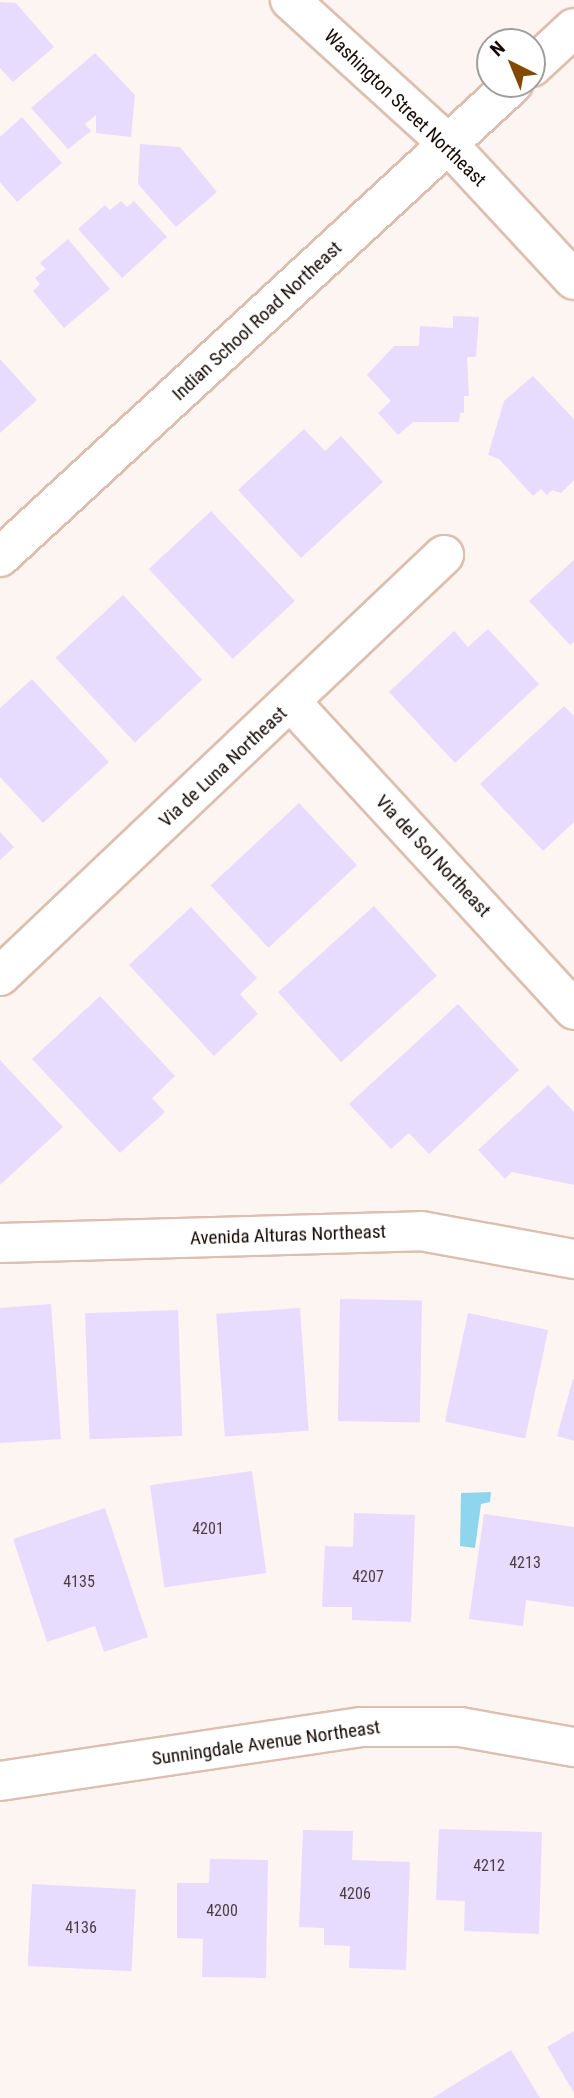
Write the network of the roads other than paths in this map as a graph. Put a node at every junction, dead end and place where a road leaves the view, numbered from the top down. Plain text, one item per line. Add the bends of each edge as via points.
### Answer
1 (290, 0) edge
2 (574, 28) edge
3 (546, 54) edge
4 (498, 98) edge
5 (448, 145) junction
6 (574, 280) edge
7 (444, 555) dead end
8 (0, 558) edge
9 (291, 702) junction
10 (0, 976) edge
11 (574, 1010) edge
12 (0, 1243) edge
13 (574, 1259) edge
14 (574, 1747) edge
15 (0, 1781) edge

1 - 5 street, Washington Street Northeast
2 - 3 street
4 - 5 street, Indian School Road Northeast
5 - 6 street, Washington Street Northeast
5 - 8 street, Indian School Road Northeast
7 - 9 street, Via de Luna Northeast
9 - 10 street, Via de Luna Northeast
9 - 11 street, Via del Sol Northeast
12 - 13 street, Avenida Alturas Northeast via 421,1231
14 - 15 street, Sunningdale Avenue Northeast via 460,1727 362,1727

